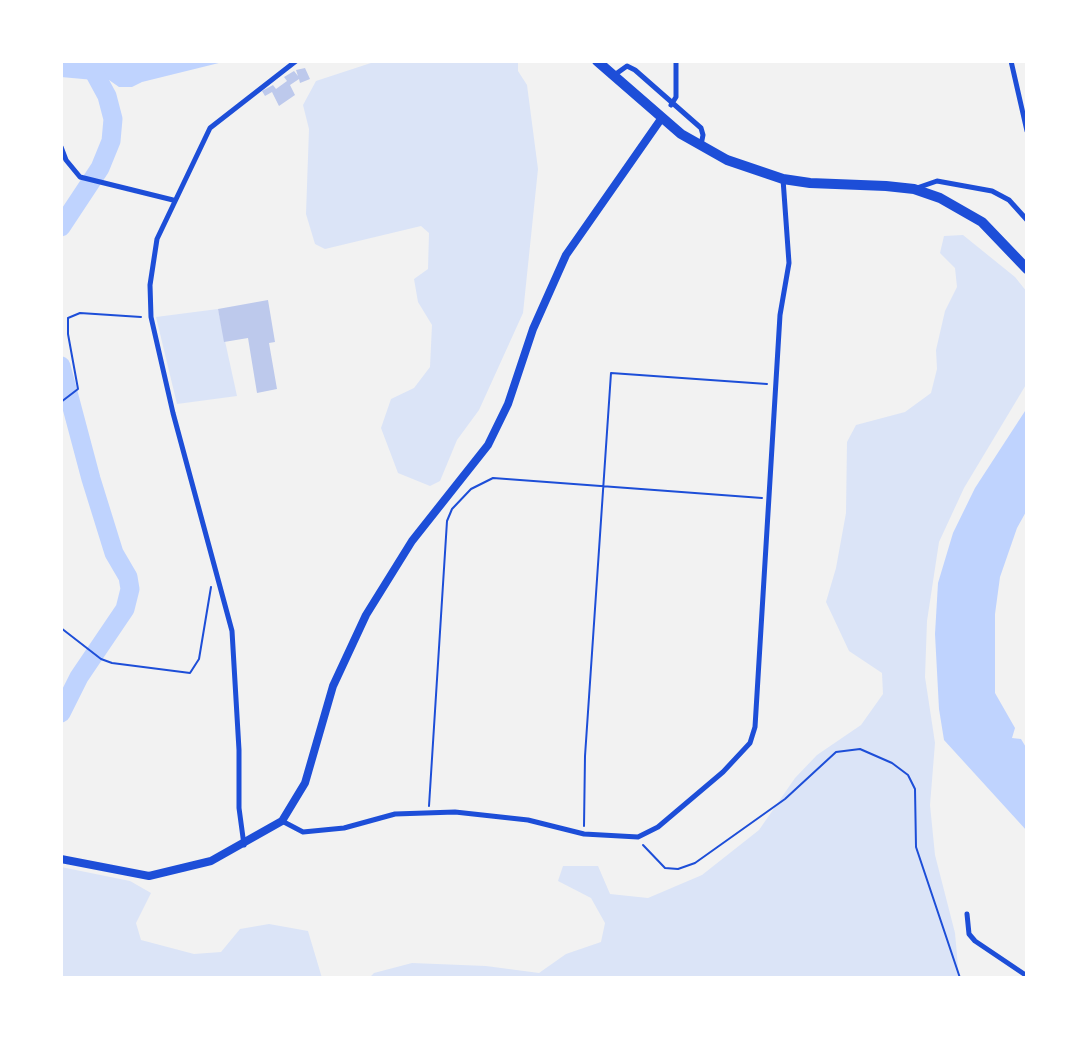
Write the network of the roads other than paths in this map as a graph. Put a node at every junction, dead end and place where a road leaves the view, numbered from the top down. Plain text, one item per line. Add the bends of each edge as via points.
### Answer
1 (296, 61) edge
2 (597, 61) edge
3 (676, 61) edge
4 (1011, 61) edge
5 (613, 76) junction
6 (671, 105) junction
7 (661, 119) junction
8 (1027, 131) edge
9 (701, 145) junction
10 (61, 147) edge
11 (783, 179) junction
12 (914, 189) junction
13 (173, 200) junction
14 (1027, 220) edge
15 (1027, 269) edge
16 (282, 821) junction
17 (244, 845) junction
18 (61, 859) edge
19 (967, 914) dead end
20 (1027, 976) edge

1 - 13 street via 210,128
2 - 5 highway
3 - 6 street via 676,97
4 - 8 street
5 - 6 street via 627,66 635,69
5 - 7 highway
6 - 9 street via 701,128
7 - 9 highway
7 - 16 main road via 566,255 488,445 412,541 366,615 332,686 305,783
9 - 11 highway via 727,160
10 - 13 street via 80,177
11 - 12 highway
11 - 16 street via 789,263 780,315 755,727 750,743 667,819 638,837 584,834 514,818 455,812 395,814 344,828 303,832
12 - 14 street via 937,181 992,191 1009,200
12 - 15 highway via 982,222
13 - 17 street via 152,257 151,317 232,631
16 - 17 main road
17 - 18 main road via 211,861 149,876
19 - 20 street via 969,934 975,941

